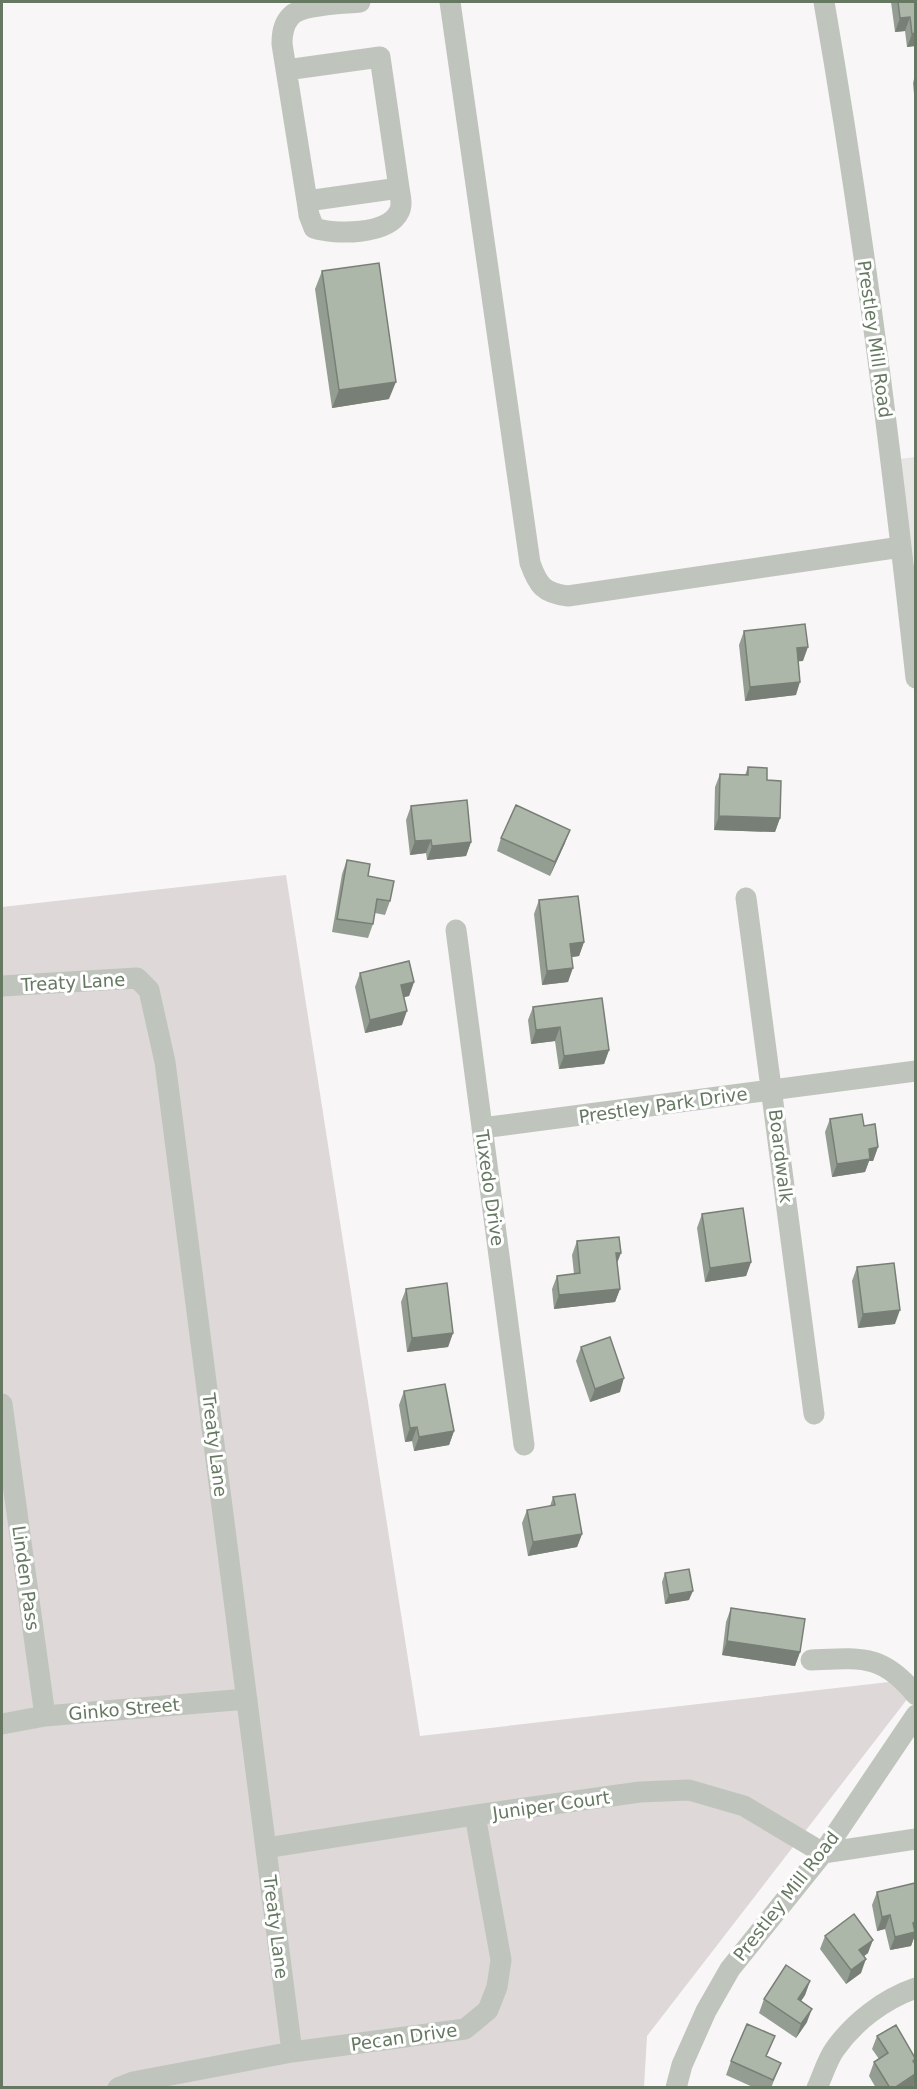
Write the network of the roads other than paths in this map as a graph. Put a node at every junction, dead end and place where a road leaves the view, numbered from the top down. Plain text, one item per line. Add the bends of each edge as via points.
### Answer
1 (360, 2) edge
2 (450, 2) edge
3 (824, 2) edge
4 (286, 70) junction
5 (399, 188) junction
6 (307, 201) junction
7 (901, 547) junction
8 (913, 631) edge
9 (915, 678) edge
10 (746, 898) dead end
11 (456, 930) dead end
12 (2, 986) edge
13 (915, 1071) edge
14 (772, 1090) junction
15 (482, 1128) junction
16 (2, 1404) edge
17 (814, 1414) dead end
18 (524, 1445) dead end
19 (811, 1660) dead end
20 (915, 1695) edge
21 (248, 1699) junction
22 (915, 1715) edge
23 (45, 1716) junction
24 (2, 1724) edge
25 (475, 1815) junction
26 (915, 1839) edge
27 (266, 1848) junction
28 (823, 1853) junction
29 (915, 1988) edge
30 (292, 2052) junction
31 (118, 2088) edge
32 (676, 2088) edge
33 (817, 2088) edge

1 - 4 street via 300,9 290,16 282,30
2 - 7 street via 528,551 536,581 556,595 568,596
3 - 7 street, Prestley Mill Road via 860,228
4 - 5 street via 380,57
4 - 6 street
5 - 6 street
5 - 6 street via 399,212 386,225 362,231 325,232 314,228
7 - 8 street, Prestley Mill Road
8 - 9 street, Prestley Mill Road
10 - 14 street, Boardwalk
11 - 15 street, Tuxedo Drive
12 - 21 street, Treaty Lane via 137,978 149,990 165,1062
13 - 14 street, Prestley Park Drive
14 - 15 street, Prestley Park Drive
14 - 17 street, Boardwalk
15 - 18 street, Tuxedo Drive
16 - 23 street, Linden Pass
19 - 20 street via 852,1658 880,1663 902,1678
21 - 23 street, Ginko Street
21 - 27 street, Treaty Lane
22 - 28 street, Prestley Mill Road
23 - 24 street, Ginko Street
25 - 27 street, Juniper Court
25 - 28 street, Juniper Court via 640,1792 689,1790 744,1806
25 - 30 street, Pecan Drive via 501,1960 488,2010 465,2029
26 - 28 street
27 - 30 street, Treaty Lane
28 - 32 street, Prestley Mill Road via 730,1969 706,2011
29 - 33 street via 878,2006 855,2028 834,2050
30 - 31 street, Pecan Drive

